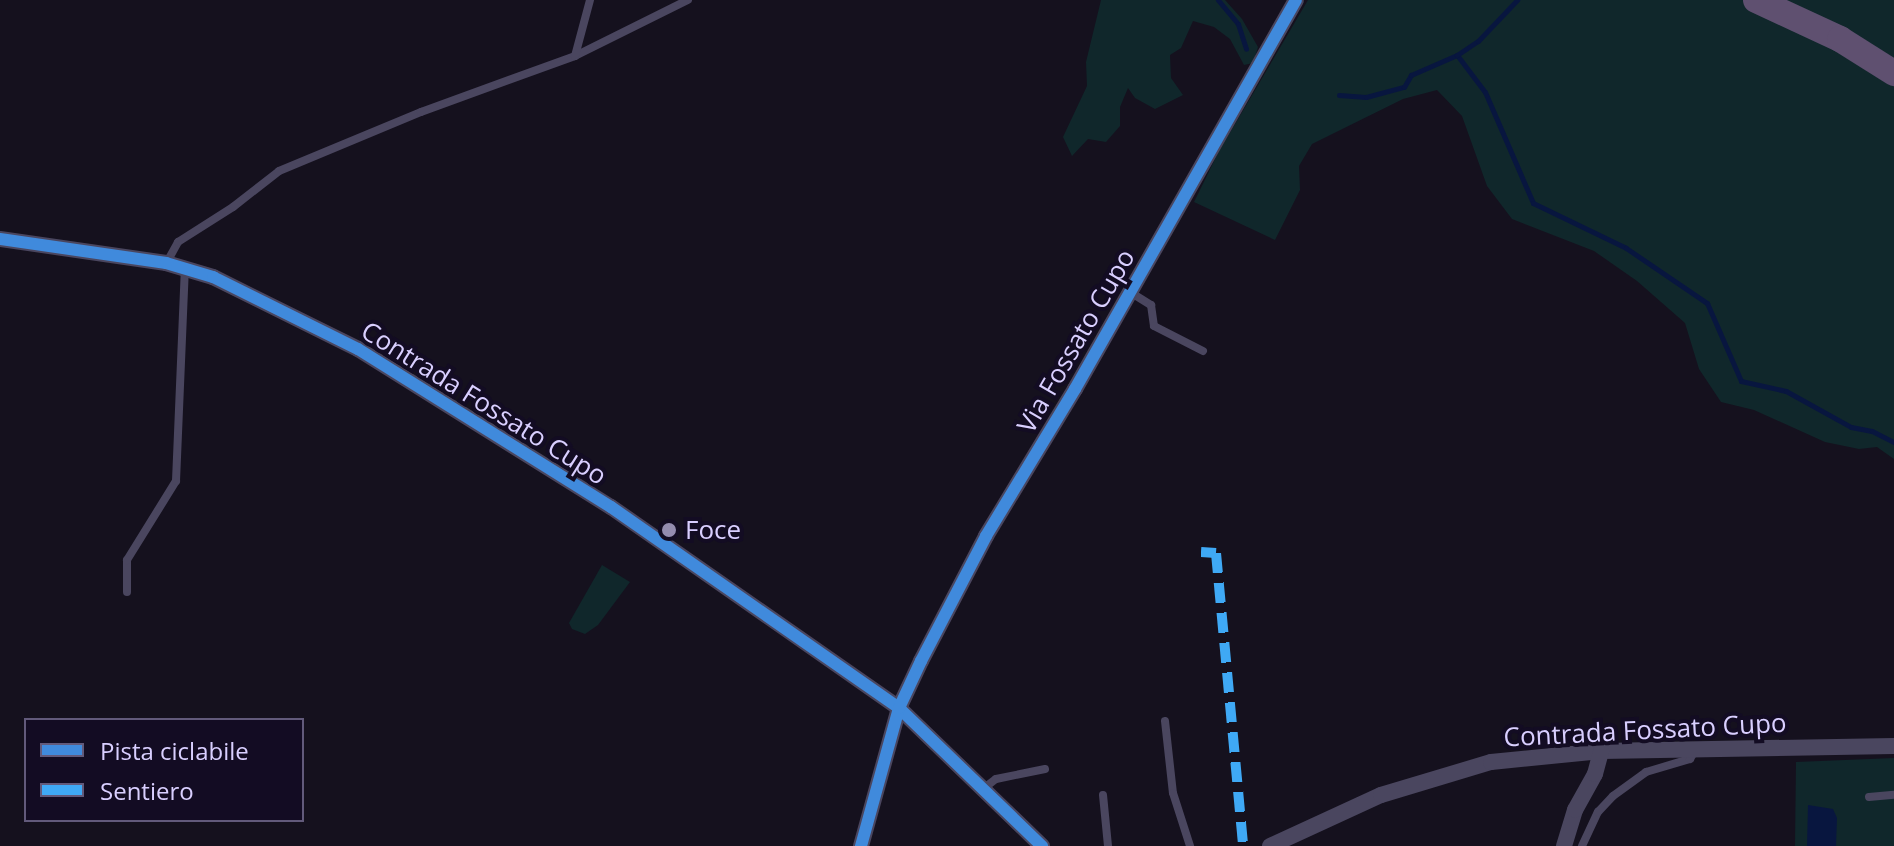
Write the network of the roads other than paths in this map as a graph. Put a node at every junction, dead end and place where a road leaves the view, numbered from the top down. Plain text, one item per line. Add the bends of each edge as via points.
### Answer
1 (590, 0) edge
2 (688, 0) edge
3 (1296, 0) edge
4 (1756, 0) edge
5 (575, 56) junction
6 (1894, 73) edge
7 (0, 239) edge
8 (166, 263) junction
9 (185, 268) junction
10 (1130, 292) junction
11 (1203, 351) dead end
12 (127, 592) dead end
13 (899, 708) junction
14 (1165, 721) dead end
15 (1894, 746) edge
16 (1698, 748) junction
17 (1601, 751) junction
18 (1045, 769) dead end
19 (983, 789) junction
20 (1103, 795) dead end
21 (1894, 795) edge
22 (1869, 797) dead end
23 (861, 846) edge
24 (1042, 846) edge
25 (1108, 846) edge
26 (1190, 846) edge
27 (1270, 846) edge
28 (1564, 846) edge
29 (1582, 846) edge

1 - 5 lane
2 - 5 lane
3 - 10 street, Via Fossato Cupo
4 - 6 main road via 1840,39
5 - 8 lane via 279,171 178,242
7 - 8 street, Contrada Fossato Cupo
8 - 9 street, Contrada Fossato Cupo
9 - 12 lane via 176,481 127,560
9 - 13 street, Contrada Fossato Cupo via 358,349 611,507
10 - 11 lane via 1151,305 1154,326
10 - 13 street, Via Fossato Cupo via 986,536
13 - 19 street, Contrada Fossato Cupo
13 - 23 street
14 - 26 lane via 1173,793
15 - 16 street, Contrada Fossato Cupo
16 - 17 street, Contrada Fossato Cupo
16 - 29 lane via 1690,759 1646,772 1613,796 1598,812
17 - 27 street, Contrada Fossato Cupo via 1491,762 1381,795
17 - 28 street
18 - 19 lane via 996,779
19 - 24 street, Contrada Fossato Cupo
20 - 25 lane
21 - 22 lane

